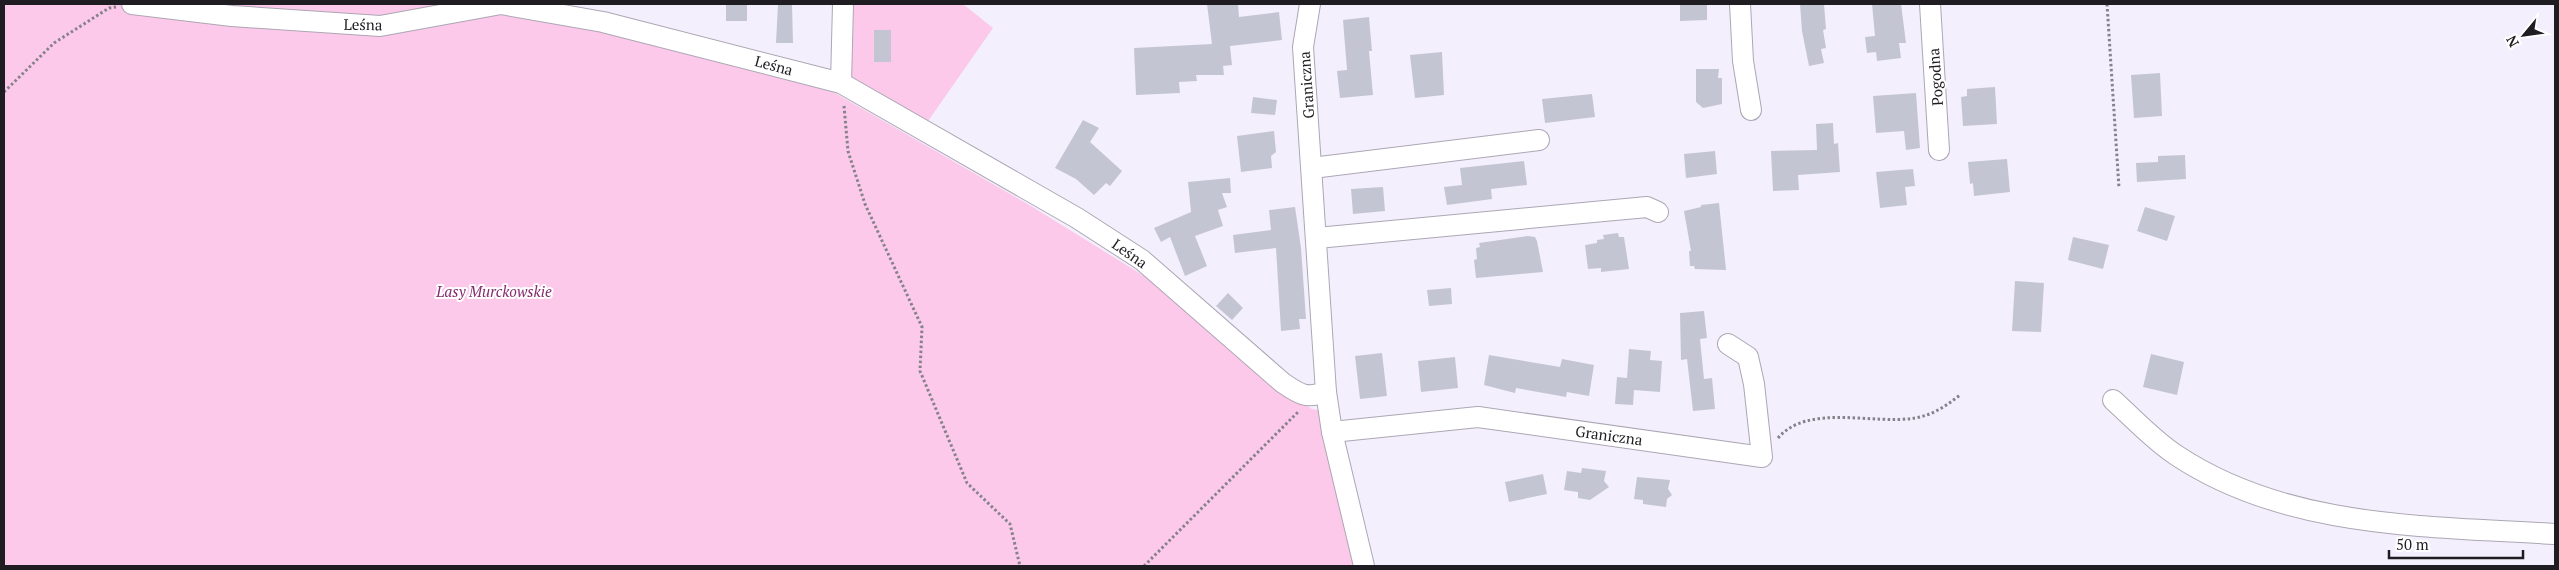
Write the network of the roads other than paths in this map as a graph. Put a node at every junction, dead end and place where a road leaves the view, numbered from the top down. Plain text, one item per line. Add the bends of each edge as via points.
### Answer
1 (132, 4) edge
2 (843, 4) edge
3 (1310, 4) edge
4 (1740, 4) edge
5 (1930, 4) edge
6 (841, 82) junction
7 (1751, 110) dead end
8 (1539, 140) dead end
9 (1939, 150) dead end
10 (1312, 168) junction
11 (1658, 212) dead end
12 (1317, 238) junction
13 (1728, 344) dead end
14 (1320, 394) junction
15 (2113, 400) dead end
16 (1332, 432) junction
17 (2555, 534) edge
18 (1364, 566) edge

1 - 6 street, Leśna via 232,16 380,26 501,4 602,22
2 - 6 street
3 - 10 street, Graniczna via 1303,47
4 - 7 street via 1743,61
5 - 9 street, Pogodna
6 - 14 street, Leśna via 1077,218 1142,260 1283,383 1299,394
8 - 10 street
10 - 12 street, Graniczna
11 - 12 street via 1647,207
12 - 14 street, Graniczna
13 - 16 street, Graniczna via 1748,358 1762,457 1478,416
14 - 16 street, Graniczna
15 - 17 street via 2174,454 2216,479 2288,507 2380,523
16 - 18 street, Graniczna

